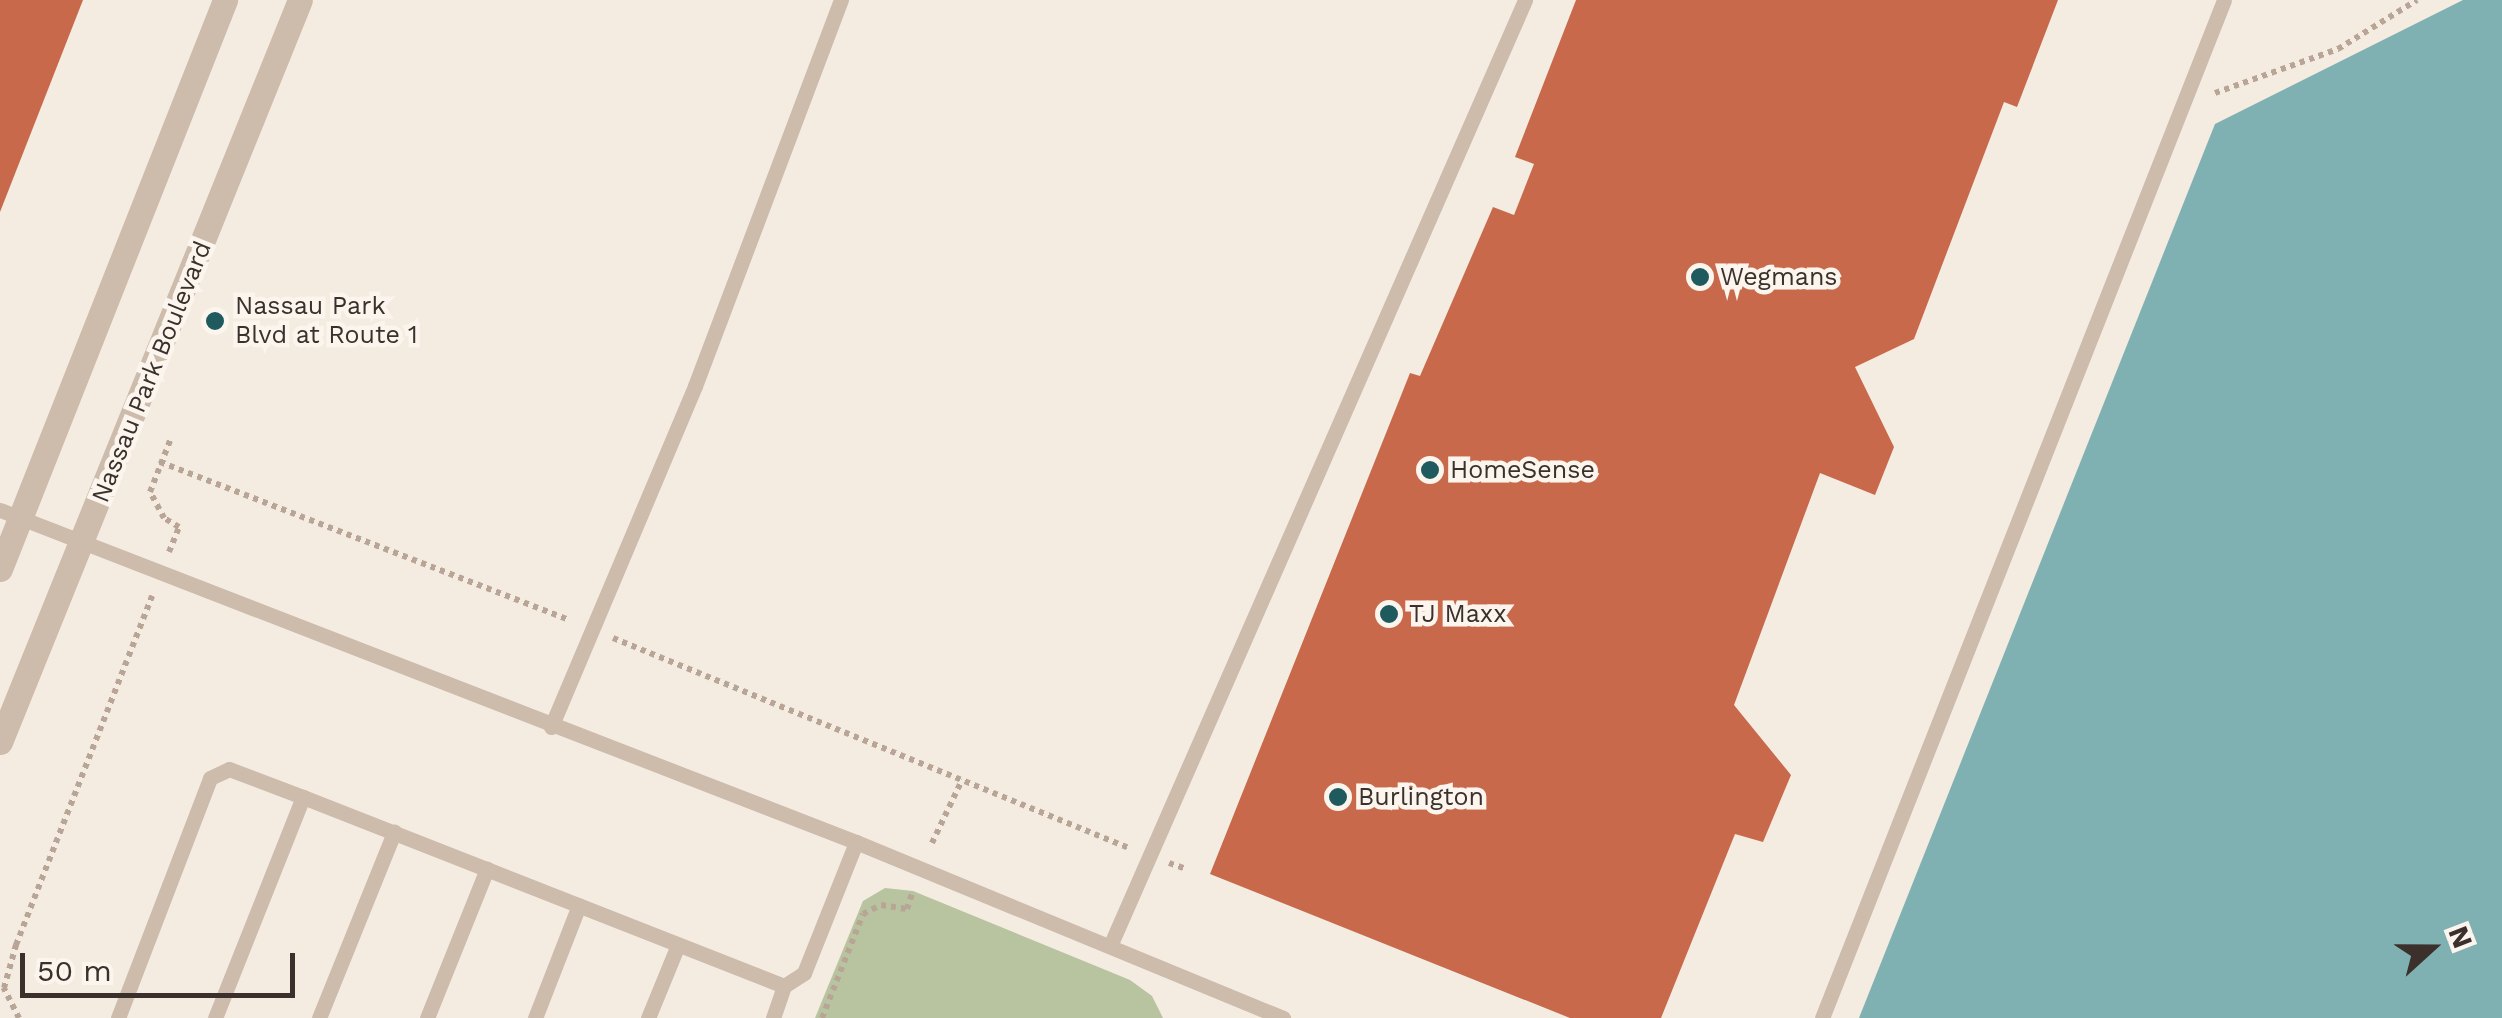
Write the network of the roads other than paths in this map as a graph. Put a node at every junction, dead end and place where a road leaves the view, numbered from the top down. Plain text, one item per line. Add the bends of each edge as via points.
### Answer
1 (224, 0) edge
2 (300, 0) edge
3 (841, 0) edge
4 (1525, 0) edge
5 (2224, 0) edge
6 (11, 514) edge
7 (83, 542) junction
8 (0, 569) edge
9 (551, 727) junction
10 (0, 742) edge
11 (303, 797) junction
12 (394, 832) junction
13 (856, 842) junction
14 (487, 869) junction
15 (579, 905) junction
16 (678, 945) junction
17 (1110, 946) junction
18 (784, 986) junction
19 (118, 1018) edge
20 (215, 1018) edge
21 (319, 1018) edge
22 (428, 1018) edge
23 (535, 1018) edge
24 (648, 1018) edge
25 (773, 1018) edge
26 (1283, 1018) edge
27 (1822, 1018) edge

1 - 6 street
2 - 7 street, Nassau Park Boulevard
3 - 9 lane via 695,386
4 - 17 lane
5 - 27 lane
6 - 7 lane
6 - 8 street
7 - 9 lane
7 - 10 street, Nassau Park Boulevard
9 - 13 lane
11 - 12 lane
11 - 19 lane via 229,768 210,778
11 - 20 lane
12 - 14 lane
12 - 21 lane
13 - 17 lane
13 - 18 lane via 804,973
14 - 15 lane
14 - 22 lane
15 - 16 lane
15 - 23 lane
16 - 18 lane
16 - 24 lane
17 - 26 lane
18 - 25 lane

